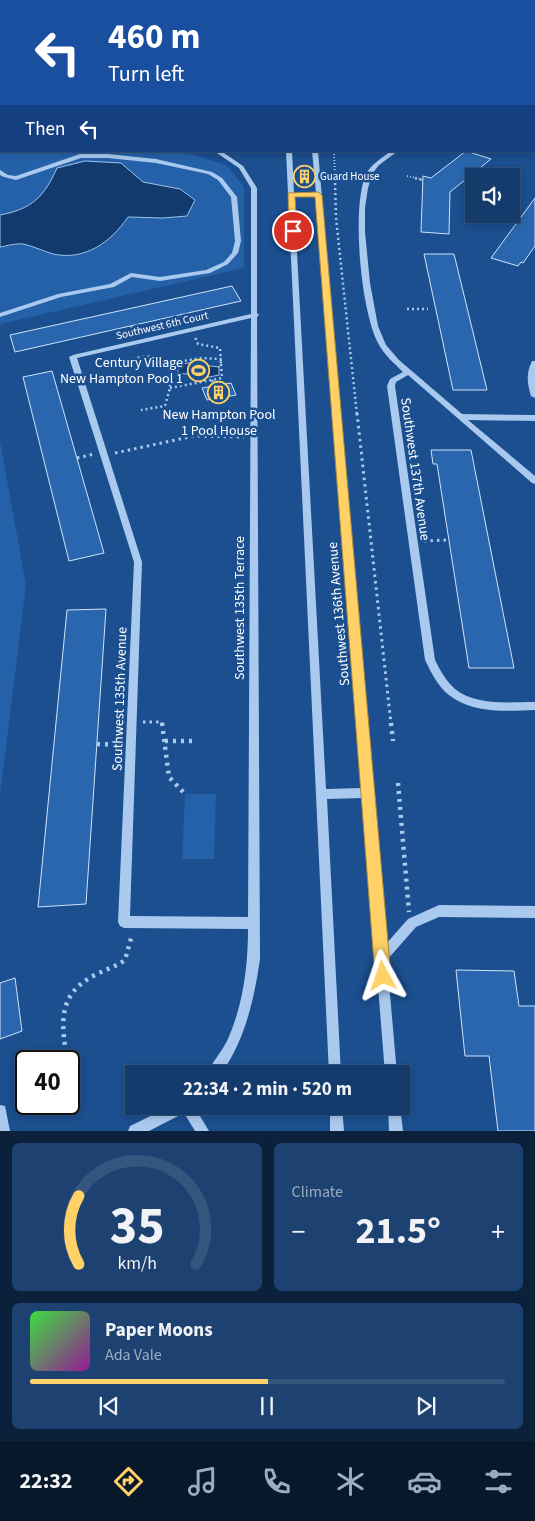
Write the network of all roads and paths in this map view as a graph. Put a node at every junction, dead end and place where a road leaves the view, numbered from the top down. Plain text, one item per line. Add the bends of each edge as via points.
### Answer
1 (218, 152) edge
2 (289, 152) edge
3 (314, 152) edge
4 (334, 152) edge
5 (394, 152) edge
6 (0, 172) edge
7 (407, 176) dead end
8 (422, 180) dead end
9 (291, 195) junction
10 (318, 195) junction
11 (408, 309) dead end
12 (428, 309) dead end
13 (0, 315) edge
14 (256, 315) junction
15 (191, 330) junction
16 (74, 357) joint
17 (222, 359) junction
18 (123, 361) dead end
19 (170, 363) junction
20 (535, 363) edge
21 (219, 367) dead end
22 (408, 372) junction
23 (212, 380) junction
24 (214, 386) dead end
25 (170, 388) junction
26 (535, 396) edge
27 (141, 410) dead end
28 (461, 417) junction
29 (535, 418) edge
30 (255, 436) junction
31 (105, 455) junction
32 (535, 481) edge
33 (448, 540) dead end
34 (413, 541) junction
35 (535, 706) edge
36 (132, 722) junction
37 (197, 740) dead end
38 (164, 741) junction
39 (393, 741) dead end
40 (97, 744) dead end
41 (132, 745) junction
42 (398, 783) dead end
43 (368, 793) junction
44 (185, 794) dead end
45 (321, 794) junction
46 (519, 911) joint
47 (535, 912) edge
48 (409, 913) dead end
49 (133, 922) junction
50 (254, 923) junction
51 (382, 957) junction
52 (66, 1050) edge
53 (218, 1065) edge
54 (335, 1065) edge
55 (390, 1065) edge
56 (0, 1110) edge
57 (168, 1115) edge
58 (192, 1115) edge
59 (337, 1115) edge
60 (395, 1115) edge
61 (3, 1131) edge
62 (135, 1131) edge
63 (202, 1131) edge
64 (338, 1131) edge
65 (396, 1131) edge

1 - 14 street, Southwest 135th Terrace via 241,167 254,188
2 - 9 street, Southwest 136th Avenue
3 - 10 street, Southwest 136th Avenue
4 - 39 path via 336,218
5 - 22 street via 368,175 362,236 372,313 379,340 384,350
6 - 13 street via 16,178 63,160 108,156 156,161 210,173 220,178 234,197 238,241 235,253 226,263 208,272 160,278 131,275 112,286 60,295
7 - 8 path
9 - 10 street
9 - 45 street, Southwest 136th Avenue
10 - 43 street, Southwest 136th Avenue
11 - 12 path
14 - 15 street, Southwest 6th Court
14 - 30 street, Southwest 135th Terrace
15 - 16 street, Southwest 6th Court
15 - 17 path via 198,344 220,348
16 - 31 street, Southwest 135th Avenue
17 - 19 path via 202,358
17 - 21 path
17 - 23 path via 222,378
18 - 19 path via 147,356
19 - 25 path
20 - 26 street via 530,380
22 - 28 street
22 - 34 street, Southwest 137th Avenue via 393,381 391,386
23 - 24 path
23 - 25 path
25 - 27 path via 165,406
28 - 29 street
28 - 32 street
30 - 31 path via 194,436
30 - 50 street, Southwest 135th Terrace
31 - 36 street, Southwest 135th Avenue via 138,562
33 - 34 path
34 - 35 street, Southwest 137th Avenue via 430,660 451,692 464,700 484,705
36 - 38 path via 162,722
36 - 41 street, Southwest 135th Avenue
37 - 38 path
38 - 44 path via 169,777
40 - 41 path
41 - 49 street, Southwest 135th Avenue via 124,922
42 - 48 path
43 - 45 street
43 - 51 street, Southwest 136th Avenue
45 - 54 street, Southwest 136th Avenue
46 - 47 street
46 - 51 street via 439,911 412,923
49 - 50 street
49 - 52 path via 125,960 78,986 63,1005
50 - 53 street, Southwest 135th Terrace via 254,959 245,1012
51 - 55 street, Southwest 136th Avenue
56 - 61 street
57 - 62 street
58 - 63 street
59 - 64 street
60 - 65 street

